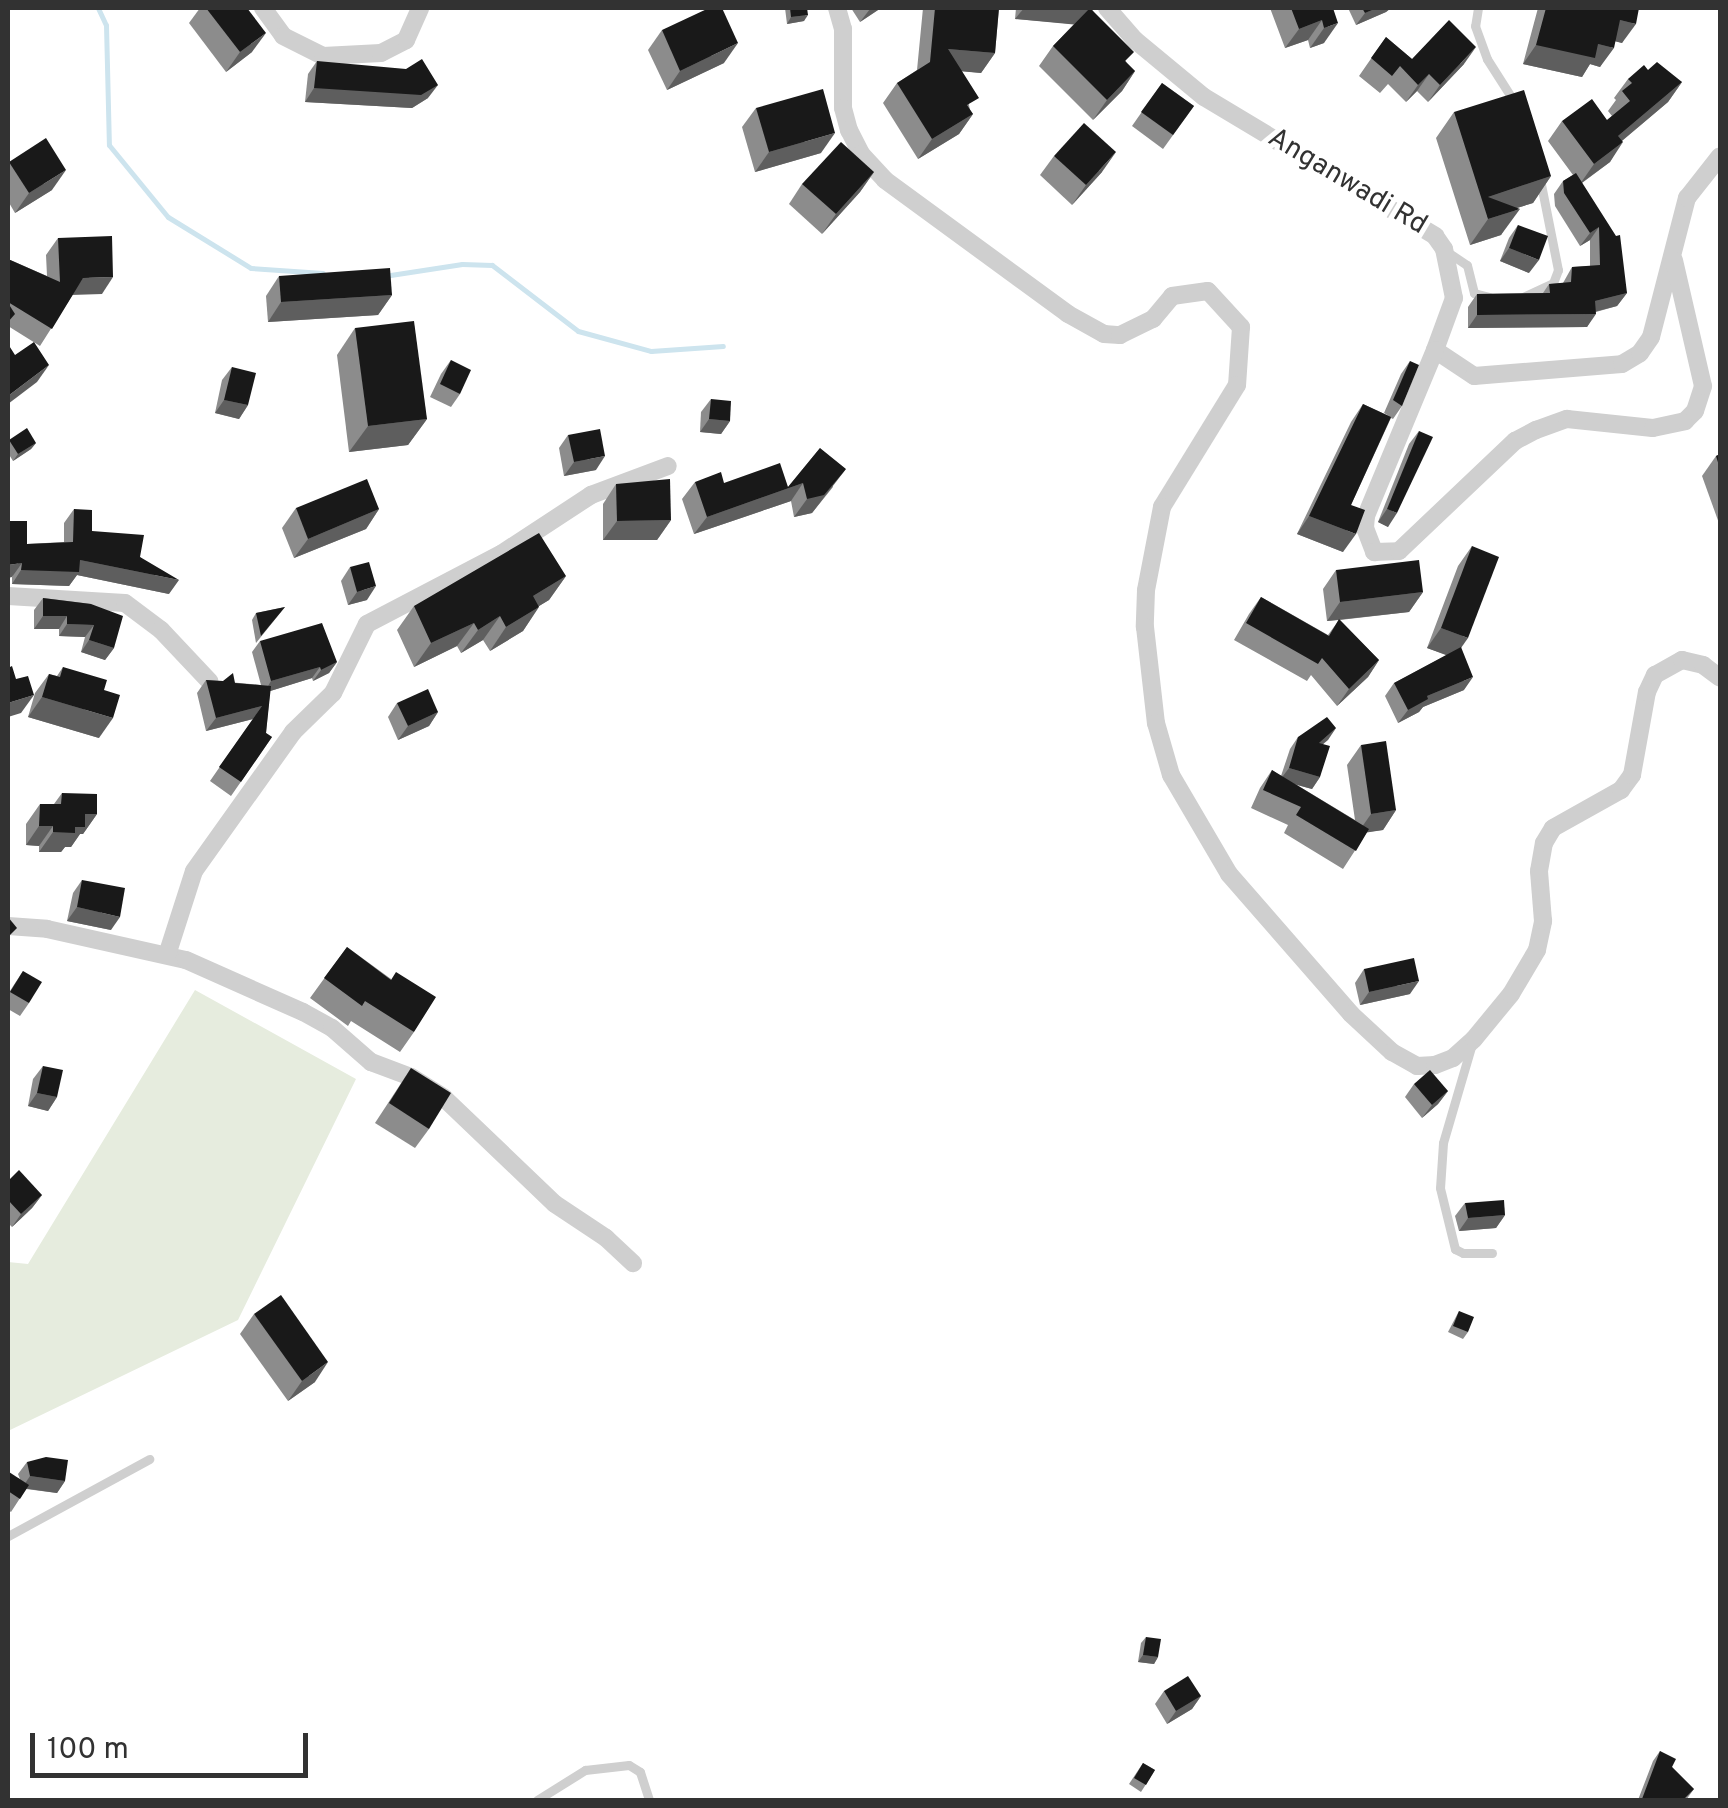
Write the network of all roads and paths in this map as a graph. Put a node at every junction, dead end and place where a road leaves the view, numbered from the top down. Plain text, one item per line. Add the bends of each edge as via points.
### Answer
1 (263, 8) edge
2 (420, 8) edge
3 (837, 8) edge
4 (1107, 8) edge
5 (1478, 8) edge
6 (1521, 112) edge
7 (1720, 156) edge
8 (1538, 165) edge
9 (1444, 249) junction
10 (1672, 250) junction
11 (1435, 350) junction
12 (668, 466) dead end
13 (8, 596) edge
14 (1720, 678) edge
15 (210, 682) edge
16 (8, 926) edge
17 (167, 955) junction
18 (1474, 1038) junction
19 (1492, 1253) dead end
20 (633, 1263) dead end
21 (148, 1459) dead end
22 (8, 1536) edge
23 (537, 1800) edge
24 (649, 1800) edge

1 - 2 street via 284,36 323,56 393,47 406,40
3 - 18 street via 849,130 886,180 1104,334 1120,335 1153,319 1172,296 1208,291 1241,327 1238,384 1162,507 1146,590 1147,668 1171,775 1230,874 1392,1052 1418,1066 1435,1066
4 - 9 street, Anganwadi Rd via 1204,97 1425,226
5 - 6 lane via 1475,26 1487,60
7 - 10 street via 1687,198
8 - 9 lane via 1558,270 1552,283 1503,300 1474,293 1467,265
9 - 11 street, Anganwadi Rd via 1454,298
10 - 11 street via 1651,337 1632,360 1474,376
10 - 11 street, Anganwadi Rd via 1703,386 1696,411 1686,421 1653,428 1567,419 1536,430 1515,441 1399,551 1374,552 1366,516
12 - 17 street via 591,495 501,554 366,624 334,693 293,732 194,871
13 - 15 street via 125,603
14 - 18 street via 1703,664 1682,660 1655,675 1632,774 1621,790 1553,828 1544,844 1538,950
16 - 17 street
17 - 20 street via 303,1012 371,1062 444,1098 555,1204
18 - 19 lane via 1442,1143 1440,1188 1455,1249
21 - 22 lane
23 - 24 lane via 585,1770 630,1765 640,1772

